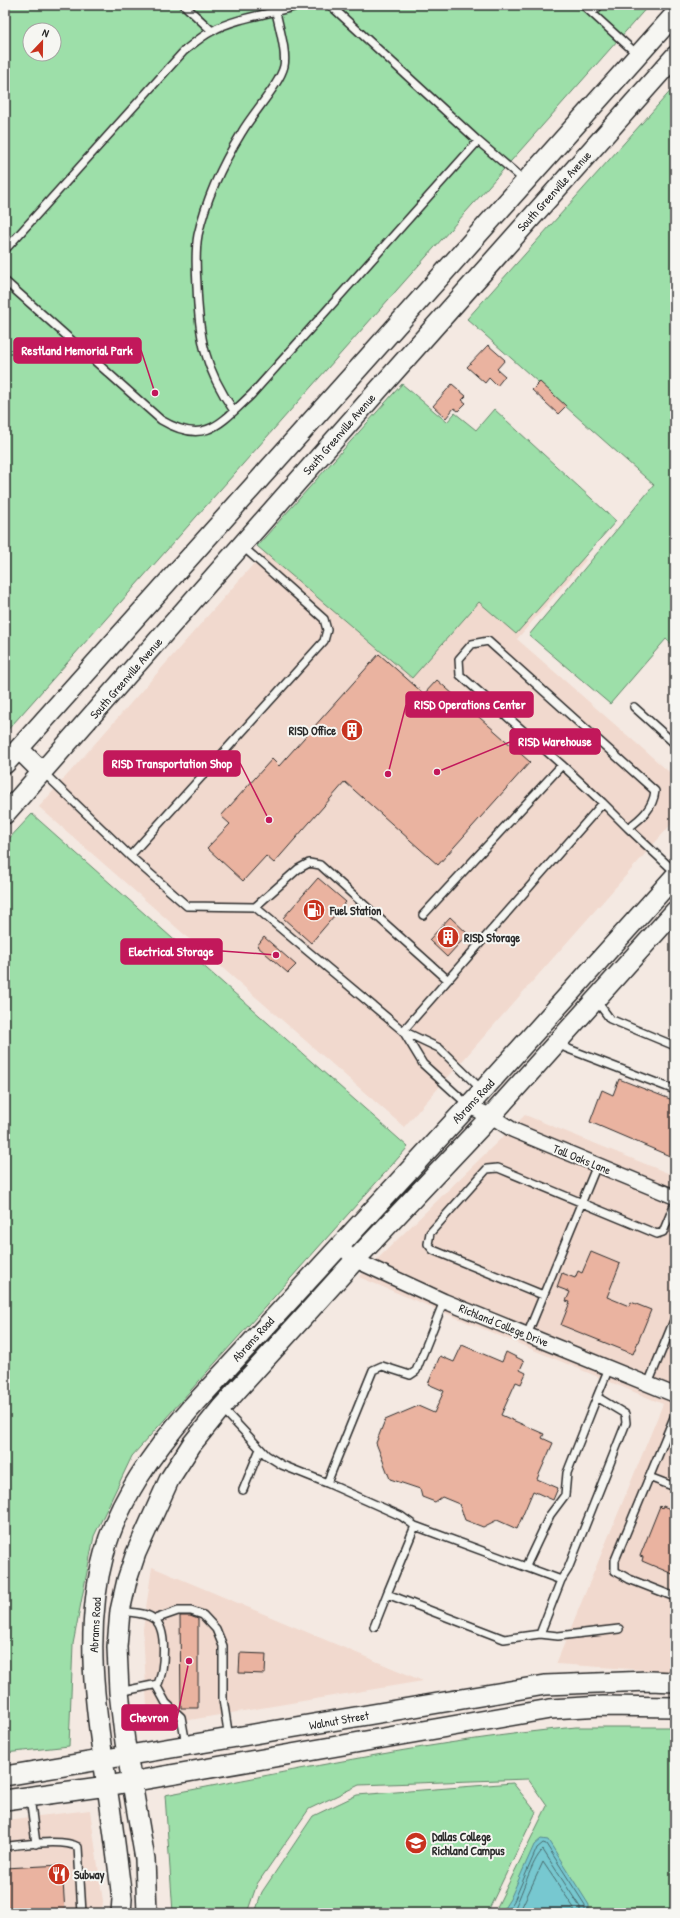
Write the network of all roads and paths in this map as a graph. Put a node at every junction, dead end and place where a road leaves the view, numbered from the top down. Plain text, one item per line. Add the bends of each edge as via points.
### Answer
1 (184, 5) edge
2 (301, 5) edge
3 (330, 5) edge
4 (583, 5) edge
5 (600, 5) edge
6 (276, 12) junction
7 (592, 13) junction
8 (675, 14) edge
9 (212, 30) junction
10 (638, 55) junction
11 (675, 56) edge
12 (660, 73) junction
13 (478, 141) junction
14 (525, 181) junction
15 (561, 182) junction
16 (5, 250) edge
17 (5, 281) edge
18 (234, 411) junction
19 (219, 525) junction
20 (242, 546) junction
21 (634, 707) dead end
22 (675, 744) edge
23 (19, 749) junction
24 (5, 764) edge
25 (562, 765) junction
26 (42, 772) junction
27 (603, 803) junction
28 (5, 814) edge
29 (628, 828) junction
30 (130, 856) junction
31 (675, 872) edge
32 (675, 876) edge
33 (255, 907) junction
34 (675, 911) edge
35 (423, 915) dead end
36 (448, 980) junction
37 (595, 1000) junction
38 (403, 1031) junction
39 (558, 1041) junction
40 (675, 1046) edge
41 (483, 1090) junction
42 (675, 1090) edge
43 (468, 1106) junction
44 (491, 1116) junction
45 (597, 1165) junction
46 (675, 1197) edge
47 (582, 1202) junction
48 (675, 1203) edge
49 (339, 1245) junction
50 (355, 1260) junction
51 (543, 1295) junction
52 (444, 1301) junction
53 (675, 1318) edge
54 (527, 1335) junction
55 (608, 1368) junction
56 (648, 1384) junction
57 (205, 1392) junction
58 (675, 1395) edge
59 (597, 1397) junction
60 (221, 1408) junction
61 (675, 1415) edge
62 (260, 1449) junction
63 (649, 1477) junction
64 (327, 1483) junction
65 (675, 1487) edge
66 (243, 1490) dead end
67 (415, 1526) junction
68 (526, 1566) junction
69 (561, 1580) junction
70 (387, 1594) junction
71 (675, 1597) edge
72 (120, 1611) junction
73 (155, 1619) junction
74 (374, 1627) dead end
75 (619, 1629) dead end
76 (540, 1634) junction
77 (675, 1682) edge
78 (156, 1685) junction
79 (120, 1692) junction
80 (675, 1707) edge
81 (229, 1739) junction
82 (187, 1746) junction
83 (128, 1756) junction
84 (102, 1760) junction
85 (5, 1776) edge
86 (131, 1781) junction
87 (107, 1786) junction
88 (30, 1796) junction
89 (5, 1800) edge
90 (36, 1844) junction
91 (5, 1846) edge
92 (82, 1913) edge
93 (121, 1913) edge
94 (147, 1913) edge

1 - 9 lane
2 - 6 lane
3 - 13 lane
4 - 7 lane
5 - 7 lane
6 - 9 lane
6 - 18 lane via 284,66 229,154 207,204 198,236 196,272 200,333 215,383
7 - 10 lane
8 - 10 main road
9 - 16 lane via 184,51
10 - 12 main road
10 - 14 main road
11 - 12 main road, South Greenville Avenue
12 - 15 main road, South Greenville Avenue
13 - 14 lane
13 - 18 lane
14 - 15 main road
14 - 19 main road
15 - 20 main road, South Greenville Avenue
17 - 18 lane via 150,412 173,428 195,433 206,431
19 - 20 main road
19 - 23 main road
20 - 26 main road, South Greenville Avenue
20 - 30 lane via 324,619 327,630 324,642
21 - 22 lane
23 - 24 main road
23 - 26 main road
25 - 27 lane
25 - 29 lane via 460,675 459,659 472,644 488,641 655,792 653,803 640,820
25 - 35 lane
26 - 28 main road, South Greenville Avenue
26 - 30 lane
27 - 29 lane
27 - 36 lane
29 - 31 lane
30 - 33 lane via 187,906
32 - 41 main road, Abrams Road
33 - 36 lane via 298,869 310,863 320,865
33 - 38 lane
34 - 37 main road, Abrams Road
36 - 38 lane
37 - 39 main road, Abrams Road
37 - 40 lane via 610,1019
38 - 41 lane via 439,1048
38 - 43 lane via 423,1064
39 - 42 lane via 566,1048
39 - 44 main road, Abrams Road
41 - 43 main road, Abrams Road
41 - 44 street
43 - 44 street, Tall Oaks Lane
43 - 49 main road, Abrams Road
44 - 45 street, Tall Oaks Lane via 513,1130
44 - 50 main road, Abrams Road
45 - 46 street, Tall Oaks Lane
45 - 47 lane
47 - 48 lane via 657,1234 663,1232
47 - 51 lane
47 - 51 lane via 490,1167 430,1233 428,1244 433,1250
49 - 50 street, Richland College Drive
49 - 57 main road, Abrams Road
50 - 52 street, Richland College Drive
50 - 60 main road, Abrams Road
51 - 54 lane
52 - 54 street, Richland College Drive
52 - 64 lane via 416,1371 410,1375 382,1366 373,1370
53 - 56 lane
54 - 55 street, Richland College Drive
55 - 56 street, Richland College Drive
55 - 59 lane
56 - 58 street, Richland College Drive
57 - 60 main road
57 - 84 main road, Abrams Road via 163,1440 144,1468 116,1520 104,1554 97,1590 92,1643 94,1699
59 - 68 lane via 566,1473 565,1495 550,1515
59 - 69 lane via 625,1414 626,1423 568,1569
60 - 62 lane
60 - 72 main road, Abrams Road via 192,1444 169,1480 136,1554
61 - 63 lane
62 - 64 lane via 282,1465
62 - 66 lane
63 - 65 lane
63 - 71 lane via 615,1560 615,1571
64 - 67 lane via 401,1516
67 - 68 lane
67 - 70 lane
68 - 69 lane
69 - 76 lane
70 - 74 lane
70 - 76 lane via 504,1639
72 - 73 lane
72 - 79 main road, Abrams Road via 117,1647
73 - 78 lane via 164,1642 159,1682
73 - 81 lane via 178,1611 191,1611 203,1614 216,1629 223,1646 223,1699
75 - 76 lane via 558,1636
77 - 81 main road, Walnut Street via 545,1684
78 - 79 lane
78 - 82 lane via 166,1703 181,1717
79 - 83 main road, Abrams Road
80 - 86 main road, Walnut Street via 603,1706 550,1709
81 - 82 main road, Walnut Street
82 - 83 main road, Walnut Street
83 - 84 main road, Walnut Street
83 - 86 main road, Abrams Road
84 - 85 main road, Walnut Street
84 - 87 main road, Abrams Road
86 - 87 main road, Walnut Street
86 - 94 main road, Abrams Road via 145,1859
87 - 88 main road, Walnut Street
87 - 93 main road, Abrams Road via 122,1899
88 - 89 main road, Walnut Street
88 - 90 lane
90 - 91 lane
90 - 92 lane via 72,1843 78,1847

